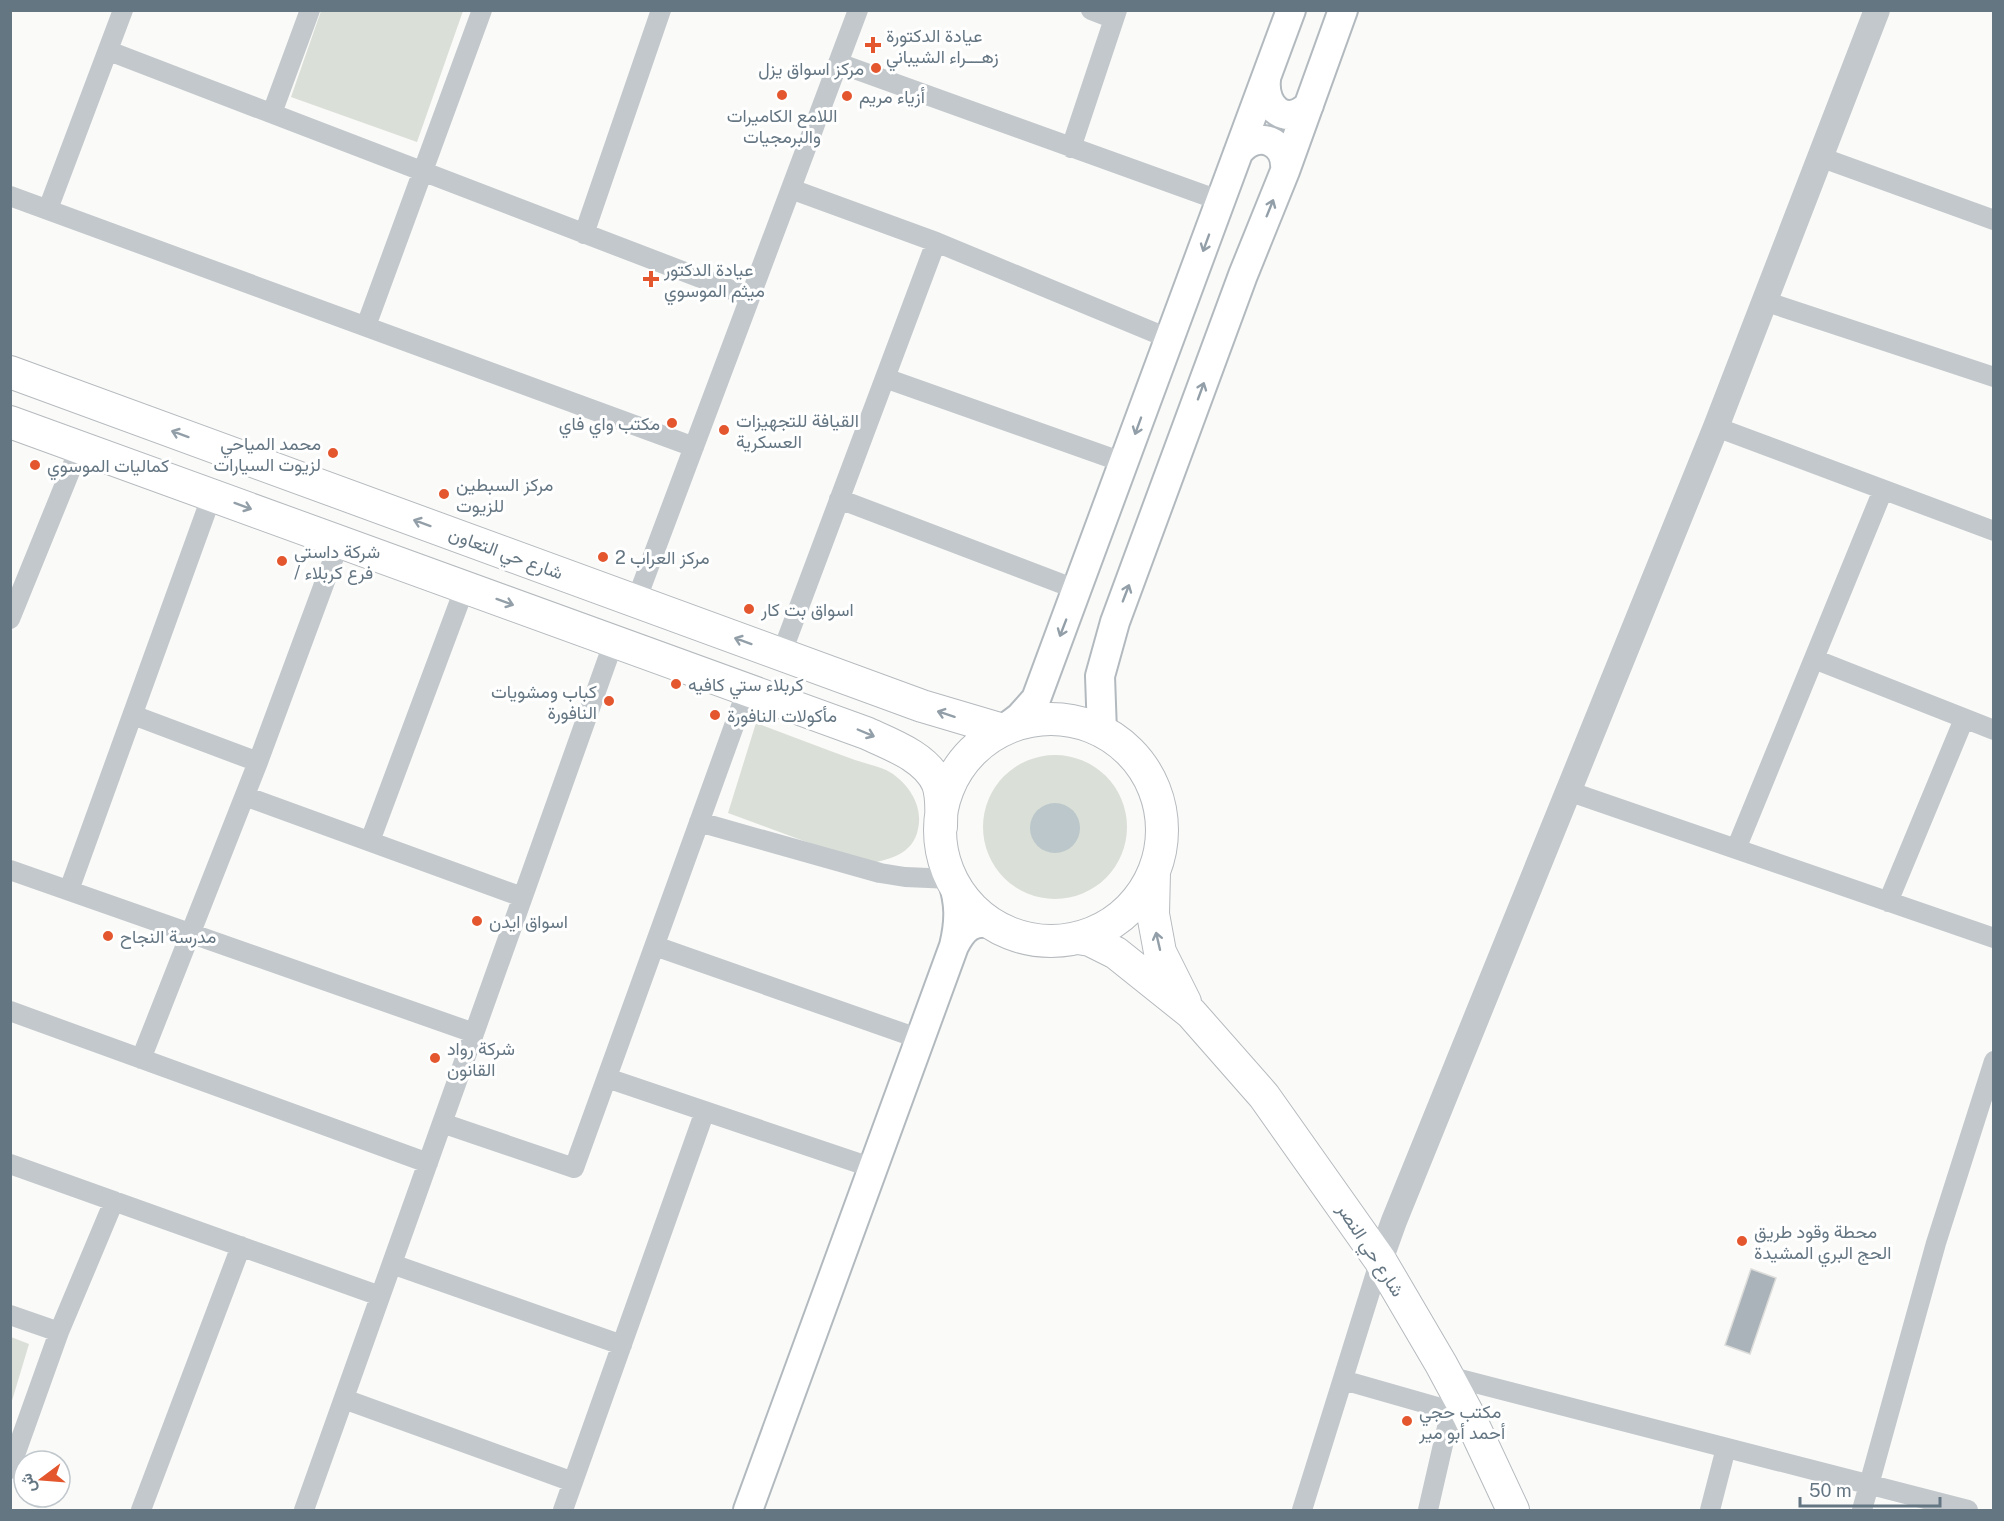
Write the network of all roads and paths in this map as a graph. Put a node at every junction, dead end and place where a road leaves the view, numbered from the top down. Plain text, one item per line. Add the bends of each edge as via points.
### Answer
1 (123, 10) edge
2 (310, 10) edge
3 (482, 10) edge
4 (661, 10) edge
5 (858, 10) edge
6 (1091, 10) edge
7 (1291, 10) edge
8 (1343, 10) edge
9 (1877, 10) edge
10 (1115, 15) edge
11 (109, 51) junction
12 (838, 63) junction
13 (1266, 80) junction
14 (1309, 105) junction
15 (272, 113) junction
16 (1071, 148) junction
17 (1238, 153) junction
18 (1820, 157) junction
19 (1285, 171) junction
20 (423, 172) junction
21 (791, 189) junction
22 (10, 196) edge
23 (1221, 201) junction
24 (48, 209) junction
25 (1994, 220) edge
26 (584, 234) junction
27 (936, 242) junction
28 (750, 297) junction
29 (1764, 301) junction
30 (366, 326) junction
31 (1170, 339) junction
32 (10, 372) edge
33 (1994, 377) edge
34 (885, 378) junction
35 (10, 422) edge
36 (1716, 427) junction
37 (80, 447) junction
38 (694, 447) junction
39 (1125, 463) junction
40 (1883, 490) junction
41 (212, 495) junction
42 (840, 499) junction
43 (1994, 531) edge
44 (340, 541) junction
45 (465, 587) junction
46 (1078, 590) junction
47 (636, 601) junction
48 (10, 619) edge
49 (614, 641) junction
50 (781, 654) junction
51 (1814, 659) junction
52 (747, 690) junction
53 (132, 715) junction
54 (1964, 719) junction
55 (1003, 730) junction
56 (1994, 730) edge
57 (1102, 732) junction
58 (258, 762) junction
59 (1568, 791) junction
60 (245, 796) junction
61 (699, 822) junction
62 (941, 827) junction
63 (370, 842) junction
64 (1736, 849) junction
65 (10, 870) edge
66 (1155, 871) junction
67 (952, 879) junction
68 (69, 890) junction
69 (522, 897) junction
70 (1888, 902) junction
71 (993, 924) junction
72 (191, 933) junction
73 (1078, 938) junction
74 (1994, 938) edge
75 (655, 946) junction
76 (954, 946) junction
77 (10, 1011) edge
78 (1191, 1013) junction
79 (474, 1033) junction
80 (920, 1038) junction
81 (141, 1059) junction
82 (1994, 1061) edge
83 (607, 1078) junction
84 (705, 1111) junction
85 (442, 1123) junction
86 (428, 1163) junction
87 (10, 1164) edge
88 (873, 1167) junction
89 (114, 1201) junction
90 (241, 1246) junction
91 (1380, 1260) junction
92 (392, 1264) junction
93 (380, 1296) junction
94 (10, 1315) edge
95 (59, 1332) junction
96 (622, 1345) junction
97 (1448, 1376) junction
98 (1343, 1380) junction
99 (344, 1399) junction
100 (1460, 1413) junction
101 (1726, 1448) junction
102 (10, 1469) edge
103 (573, 1482) junction
104 (1869, 1485) junction
105 (141, 1510) edge
106 (304, 1510) edge
107 (563, 1510) edge
108 (748, 1510) edge
109 (1302, 1510) edge
110 (1428, 1510) edge
111 (1513, 1510) edge
112 (1710, 1510) edge
113 (1862, 1510) edge
114 (1968, 1510) edge

1 - 11 street
2 - 15 street
3 - 20 street
4 - 26 street
5 - 12 street
6 - 10 street
7 - 13 main road
8 - 14 main road
9 - 18 street
10 - 16 street
11 - 15 street
11 - 24 street
12 - 16 street
12 - 21 street
13 - 14 main road via 1266,96 1274,109 1289,115 1304,111
13 - 17 main road
14 - 19 main road
15 - 20 street
16 - 23 street
17 - 19 main road via 1250,142 1266,140 1284,154
17 - 23 main road
18 - 25 street
18 - 29 street
57 -> 19 main road via 1100,676 1115,622
20 - 26 street
20 - 30 street
21 - 27 street
21 - 28 street
22 - 24 street
23 -> 31 main road
24 - 30 street
26 - 28 street
27 - 31 street
27 - 34 street
28 - 38 street
29 - 33 street
29 - 36 street
30 - 38 street
31 -> 39 main road
47 -> 32 main road, شارع حي التعاون
34 - 39 street
34 - 42 street
35 - 37 main road
36 - 40 street
36 - 59 street
37 - 41 main road
37 - 48 street
38 - 47 street
39 - 46 main road
40 - 43 street
40 - 51 street
41 -> 44 main road
41 - 53 street
42 - 46 street
42 - 50 street
44 - 45 main road
44 - 58 street
45 -> 49 main road
45 - 63 street
46 -> 55 main road via 1036,699
50 -> 47 main road, شارع حي التعاون
49 - 52 main road
49 - 69 street
55 -> 50 main road, شارع حي التعاون via 922,706
51 - 54 street
51 - 64 street
52 - 61 street
52 -> 62 main road via 866,733 910,755 938,784
53 - 58 street
53 - 68 street
54 - 56 street
54 - 70 street
55 - 57 main road via 1042,719 1073,722
55 - 62 main road via 982,743 952,780
57 - 66 main road via 1137,760 1155,791 1161,845
58 - 60 street
59 - 64 street
59 - 91 street
60 - 63 street
60 - 72 street
61 - 67 street via 880,873
61 - 75 street
62 - 67 main road via 943,853
63 - 69 street
64 - 70 street
65 - 68 street
66 - 73 main road via 1124,914
78 -> 66 main road via 1160,952 1153,914
67 - 71 main road via 974,909
67 - 76 main road via 960,908
68 - 72 street
69 - 79 street
70 - 74 street
71 - 73 main road via 1041,941
71 - 76 main road via 977,923 965,928
72 - 79 street
72 - 81 street
73 - 78 main road via 1116,953
75 - 80 street
75 - 83 street
76 - 80 main road
77 - 81 street
78 - 91 main road, شارع حي النصر via 1264,1096
79 - 85 street
80 - 88 main road
81 - 86 street
82 - 104 street via 1936,1243
83 - 84 street
83 - 85 street via 574,1168
84 - 88 street
84 - 96 street
85 - 86 street
86 - 92 street
87 - 89 street
88 - 108 main road
89 - 90 street
89 - 95 street
90 - 93 street
90 - 105 street
91 - 97 main road, شارع حي النصر
91 - 98 street
92 - 93 street
92 - 96 street
93 - 99 street
94 - 95 street
95 - 102 street
96 - 103 street
97 - 100 main road, شارع حي النصر
97 - 101 street
98 - 100 street
98 - 109 street
99 - 103 street
99 - 106 street
100 - 110 street
100 - 111 main road, شارع حي النصر
101 - 104 street
101 - 112 street
103 - 107 street
104 - 113 street
104 - 114 street

